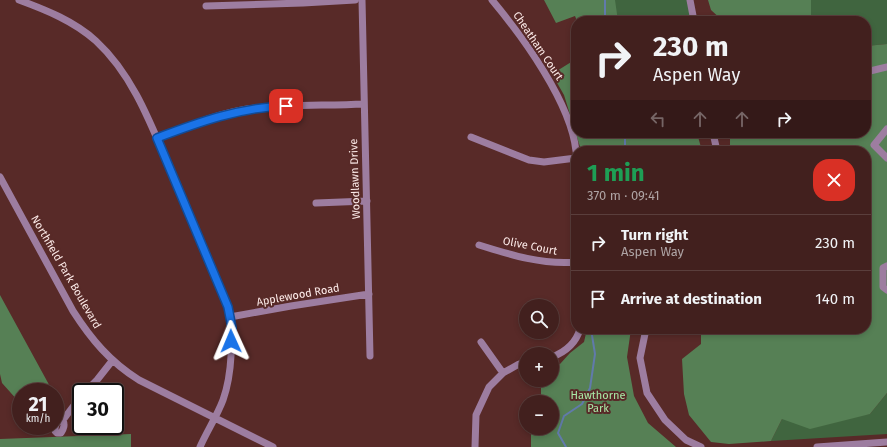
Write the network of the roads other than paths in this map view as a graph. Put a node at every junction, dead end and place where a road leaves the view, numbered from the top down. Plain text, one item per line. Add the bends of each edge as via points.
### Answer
1 (19, 0) edge
2 (355, 0) edge
3 (362, 0) edge
4 (492, 0) edge
5 (690, 0) edge
6 (34, 3) edge
7 (206, 6) dead end
8 (693, 16) edge
9 (887, 67) edge
10 (871, 71) edge
11 (364, 104) junction
12 (571, 128) edge
13 (887, 129) edge
14 (471, 137) dead end
15 (157, 138) junction
16 (887, 158) edge
17 (571, 159) edge
18 (0, 177) edge
19 (367, 201) junction
20 (316, 203) dead end
21 (479, 246) dead end
22 (571, 262) edge
23 (887, 266) edge
24 (887, 290) edge
25 (369, 294) junction
26 (230, 318) junction
27 (579, 334) edge
28 (645, 334) edge
29 (481, 342) dead end
30 (559, 354) edge
31 (370, 356) dead end
32 (112, 361) junction
33 (519, 364) edge
34 (502, 374) junction
35 (94, 383) edge
36 (72, 407) edge
37 (64, 417) edge
38 (214, 418) junction
39 (887, 442) edge
40 (200, 447) edge
41 (273, 447) edge
42 (476, 447) edge
43 (701, 447) edge
44 (817, 447) edge

1 - 6 street
2 - 7 street
3 - 11 street, Woodlawn Drive
4 - 12 street, Cheatham Court via 546,74
5 - 8 street
6 - 15 street via 87,34 114,60 139,100
9 - 10 street
11 - 15 street via 271,106 245,110
11 - 19 street, Woodlawn Drive
13 - 16 street via 874,145
14 - 17 street via 529,160 544,162
15 - 26 street via 222,291
18 - 32 street, Northfield Park Boulevard via 73,311 94,342
19 - 20 street
19 - 25 street, Woodlawn Drive
21 - 22 street, Olive Court via 537,260
23 - 24 street via 883,268 883,287
25 - 26 street, Applewood Road
25 - 31 street, Woodlawn Drive
26 - 38 street via 232,328 227,388
27 - 30 street via 568,348
28 - 43 street via 640,358 647,392 665,420 686,440
29 - 34 street
32 - 35 street
32 - 38 street, Northfield Park Boulevard via 139,380
33 - 34 street
34 - 42 street via 489,387 476,415
36 - 37 street
38 - 40 street
38 - 41 street, Northfield Park Boulevard
39 - 44 street

